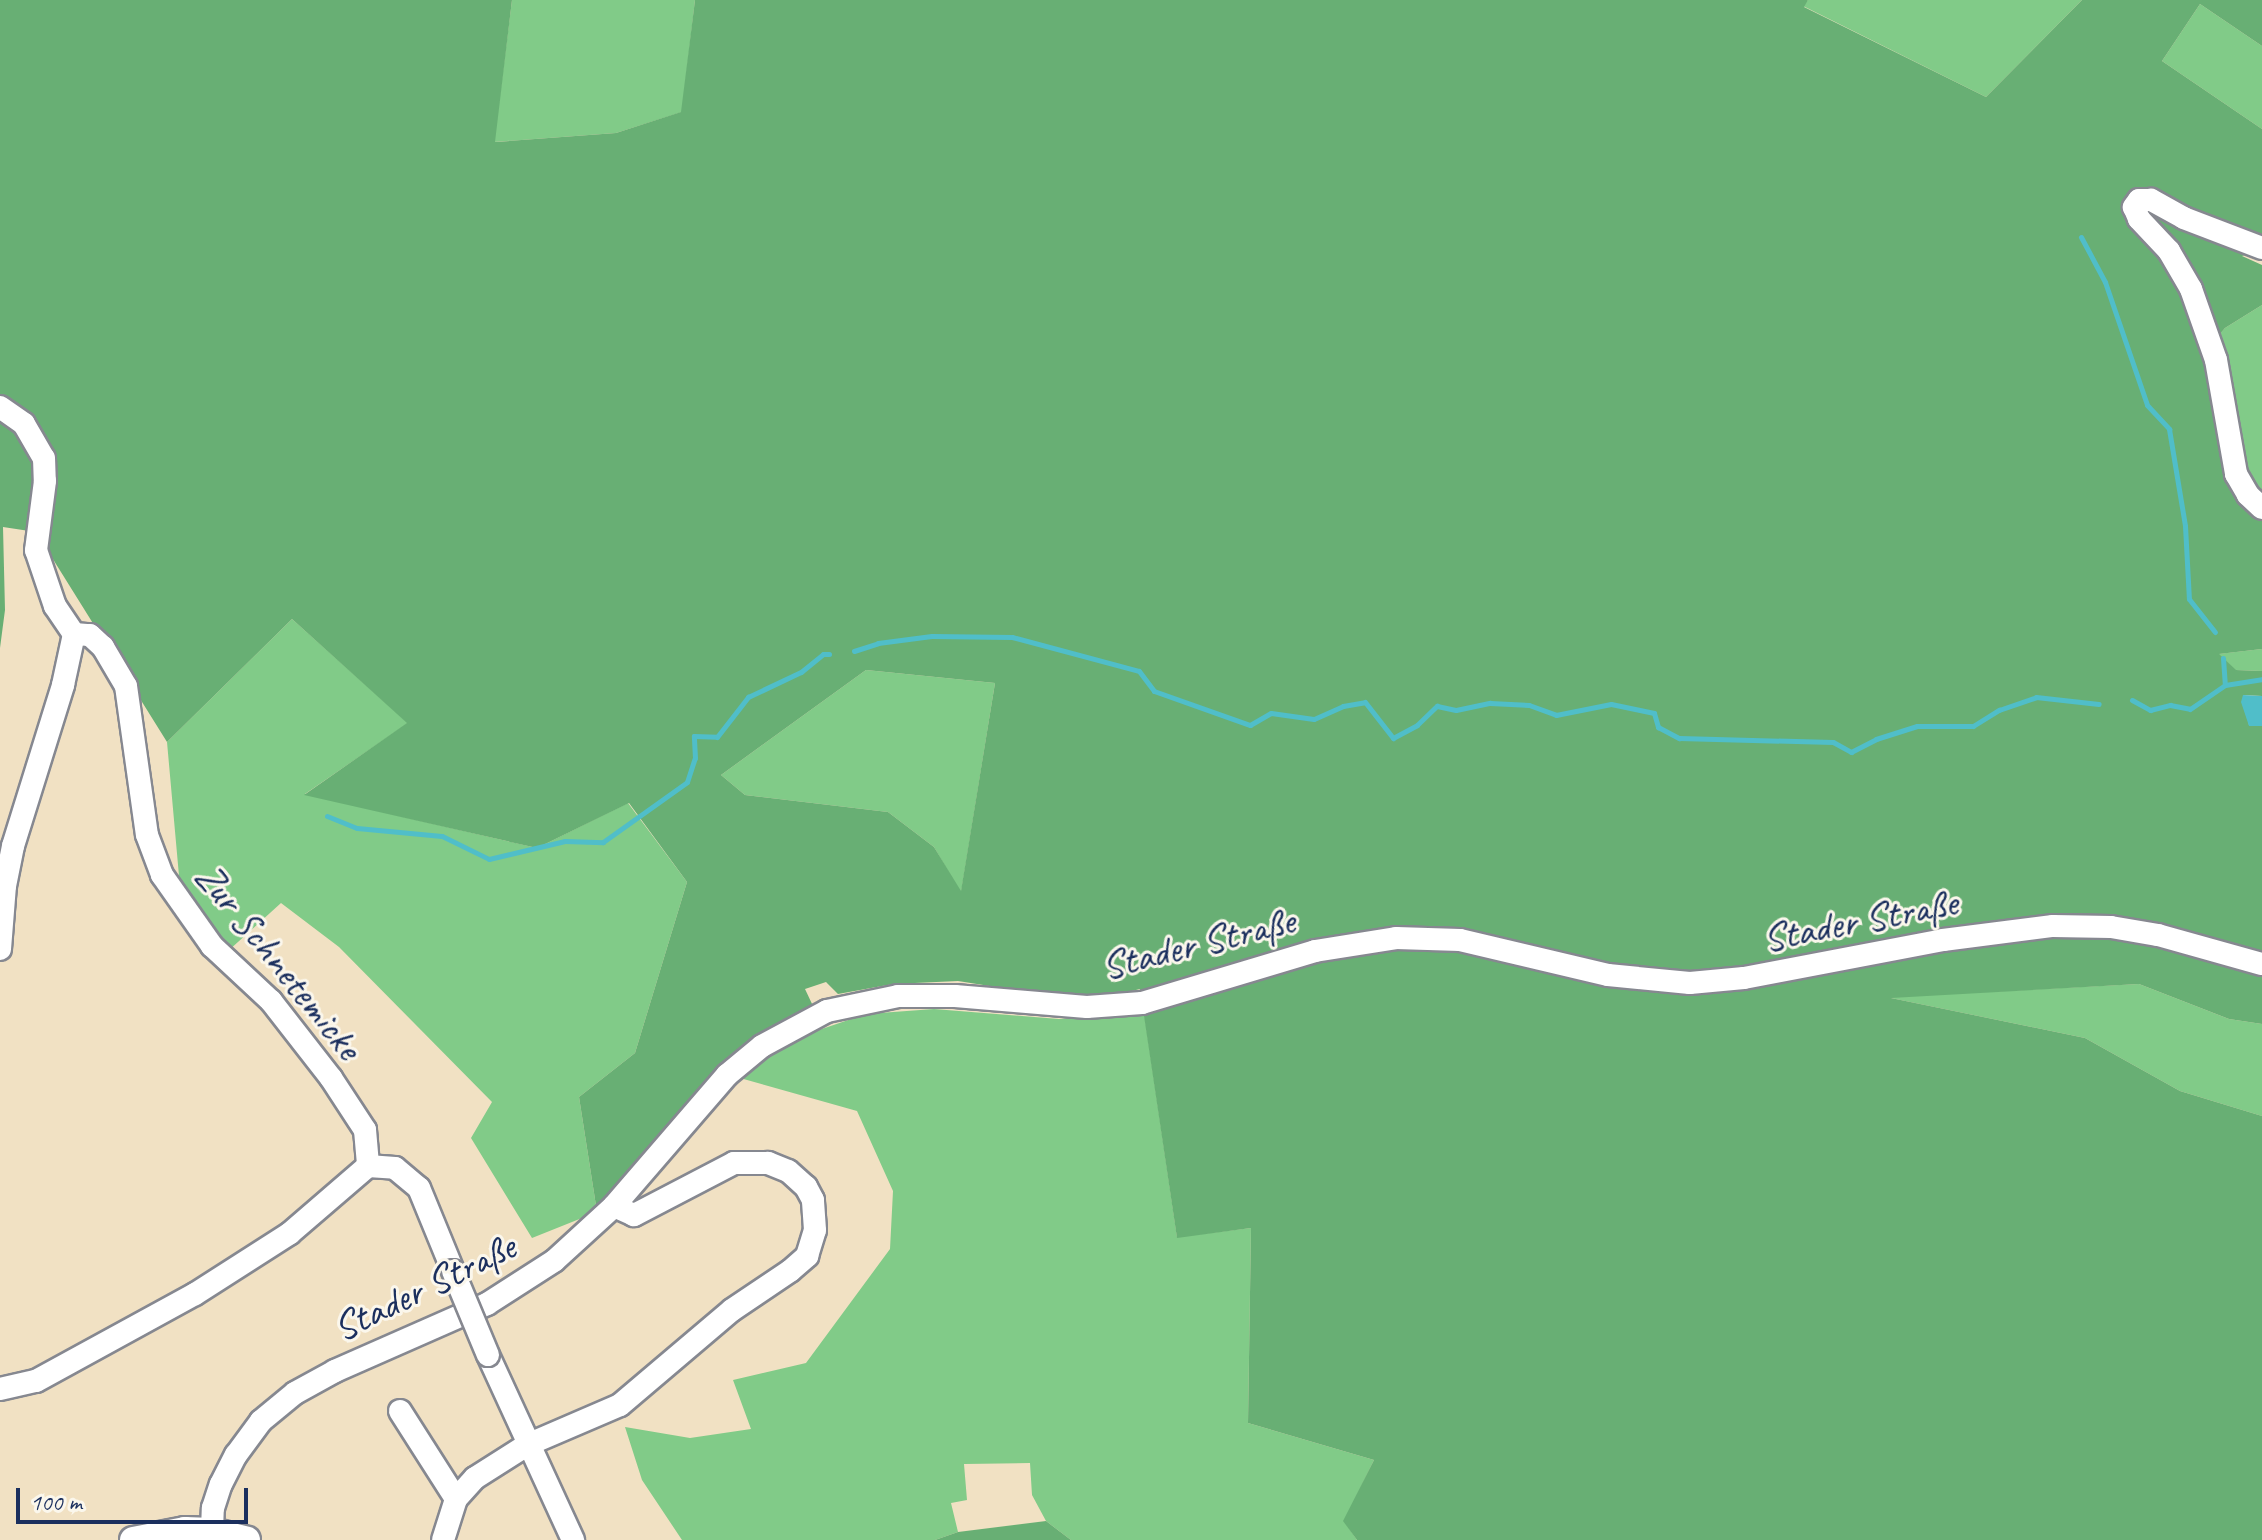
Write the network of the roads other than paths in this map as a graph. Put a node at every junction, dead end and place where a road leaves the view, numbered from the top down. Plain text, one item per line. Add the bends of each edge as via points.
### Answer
1 (2262, 248) edge
2 (0, 407) edge
3 (2262, 508) edge
4 (74, 634) junction
5 (0, 949) edge
6 (2262, 964) edge
7 (368, 1166) junction
8 (614, 1206) junction
9 (0, 1389) edge
10 (400, 1411) dead end
11 (527, 1445) junction
12 (456, 1499) junction
13 (212, 1531) junction
14 (133, 1540) edge
15 (247, 1540) edge
16 (443, 1540) edge
17 (573, 1540) edge

1 - 3 street via 2151,200 2139,200 2134,207 2191,289 2216,360 2236,474
2 - 4 street via 24,424 44,458 36,550 55,606
4 - 5 street via 13,846
4 - 7 street, Zur Schnetemicke via 90,635 103,647 126,686 147,835 162,875 212,946 271,1001 331,1078 365,1130
6 - 8 street, Stader Straße via 2158,935 2053,926 1690,983 1608,975 1460,940 1396,938 1315,951 1142,1003 1087,1007 955,996 873,999 827,1011 762,1046 727,1075
7 - 9 street via 289,1234 195,1294 36,1381
7 - 11 street, bridge via 395,1168 419,1188
8 - 11 street via 634,1215 734,1163 768,1163 806,1187 813,1200 815,1230 807,1256 732,1310 620,1405
8 - 13 street, Stader Straße via 575,1245 514,1289 295,1393 261,1421 236,1455 213,1508
10 - 12 street
11 - 12 street via 475,1478
11 - 17 street
12 - 16 street
13 - 14 main road via 158,1533
13 - 15 main road

